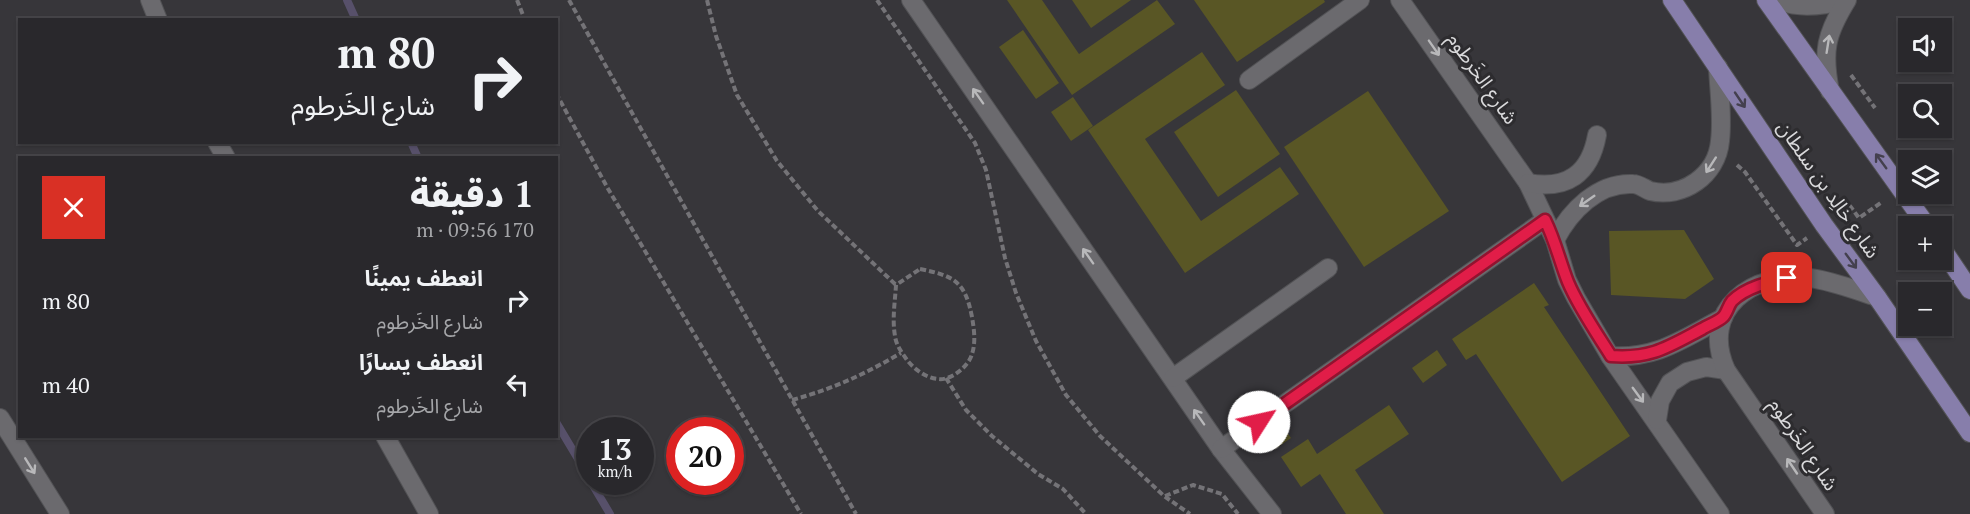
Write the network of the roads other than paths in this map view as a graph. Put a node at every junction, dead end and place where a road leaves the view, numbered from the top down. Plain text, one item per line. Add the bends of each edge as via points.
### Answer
1 (150, 0) edge
2 (911, 0) edge
3 (1360, 0) edge
4 (1400, 0) edge
5 (1672, 0) edge
6 (1766, 0) edge
7 (1777, 0) edge
8 (1846, 0) edge
9 (157, 18) edge
10 (1718, 67) junction
11 (1249, 80) dead end
12 (1831, 92) junction
13 (1597, 135) dead end
14 (1528, 183) junction
15 (1920, 216) edge
16 (1545, 220) junction
17 (1555, 240) junction
18 (1952, 263) edge
19 (1328, 268) dead end
20 (1970, 290) edge
21 (1877, 297) junction
22 (1723, 318) junction
23 (1611, 356) junction
24 (1726, 370) junction
25 (1173, 378) junction
26 (0, 418) edge
27 (1657, 420) junction
28 (1970, 433) edge
29 (386, 438) edge
30 (1221, 449) junction
31 (60, 514) edge
32 (429, 514) edge
33 (1272, 514) edge
34 (1720, 514) edge
35 (1825, 514) edge

1 - 9 street
25 -> 2 street
3 - 11 street
4 -> 14 street, شارع الخَرطوم
5 - 10 main road, شارع خالِد بن سلطان
6 - 12 main road
7 - 8 street via 1804,6
12 -> 8 street via 1825,67 1827,41
10 -> 17 street via 1720,142 1717,156 1698,182 1683,190 1666,192 1650,191 1635,184 1605,190 1576,208
10 -> 21 main road, شارع خالِد بن سلطان
15 -> 12 main road
13 - 14 street via 1594,151 1575,177 1560,184
14 - 16 street, شارع الخَرطوم
16 - 17 street, شارع الخَرطوم
16 - 30 street
17 - 23 street, شارع الخَرطوم via 1567,280
18 - 20 main road
19 - 25 street
21 - 22 street, شارع الخَرطوم via 1830,282 1787,278 1747,291 1732,301
21 - 28 main road, شارع خالِد بن سلطان
22 - 23 street, شارع الخَرطوم via 1661,351 1645,356
22 - 24 street, شارع الخَرطوم via 1718,348
23 -> 27 street, شارع الخَرطوم
24 - 27 street via 1706,367 1687,372 1670,383 1660,401
35 -> 24 street, شارع الخَرطوم
30 -> 25 street
26 -> 31 street
27 - 34 street, شارع الخَرطوم
29 - 32 street
30 - 33 street

